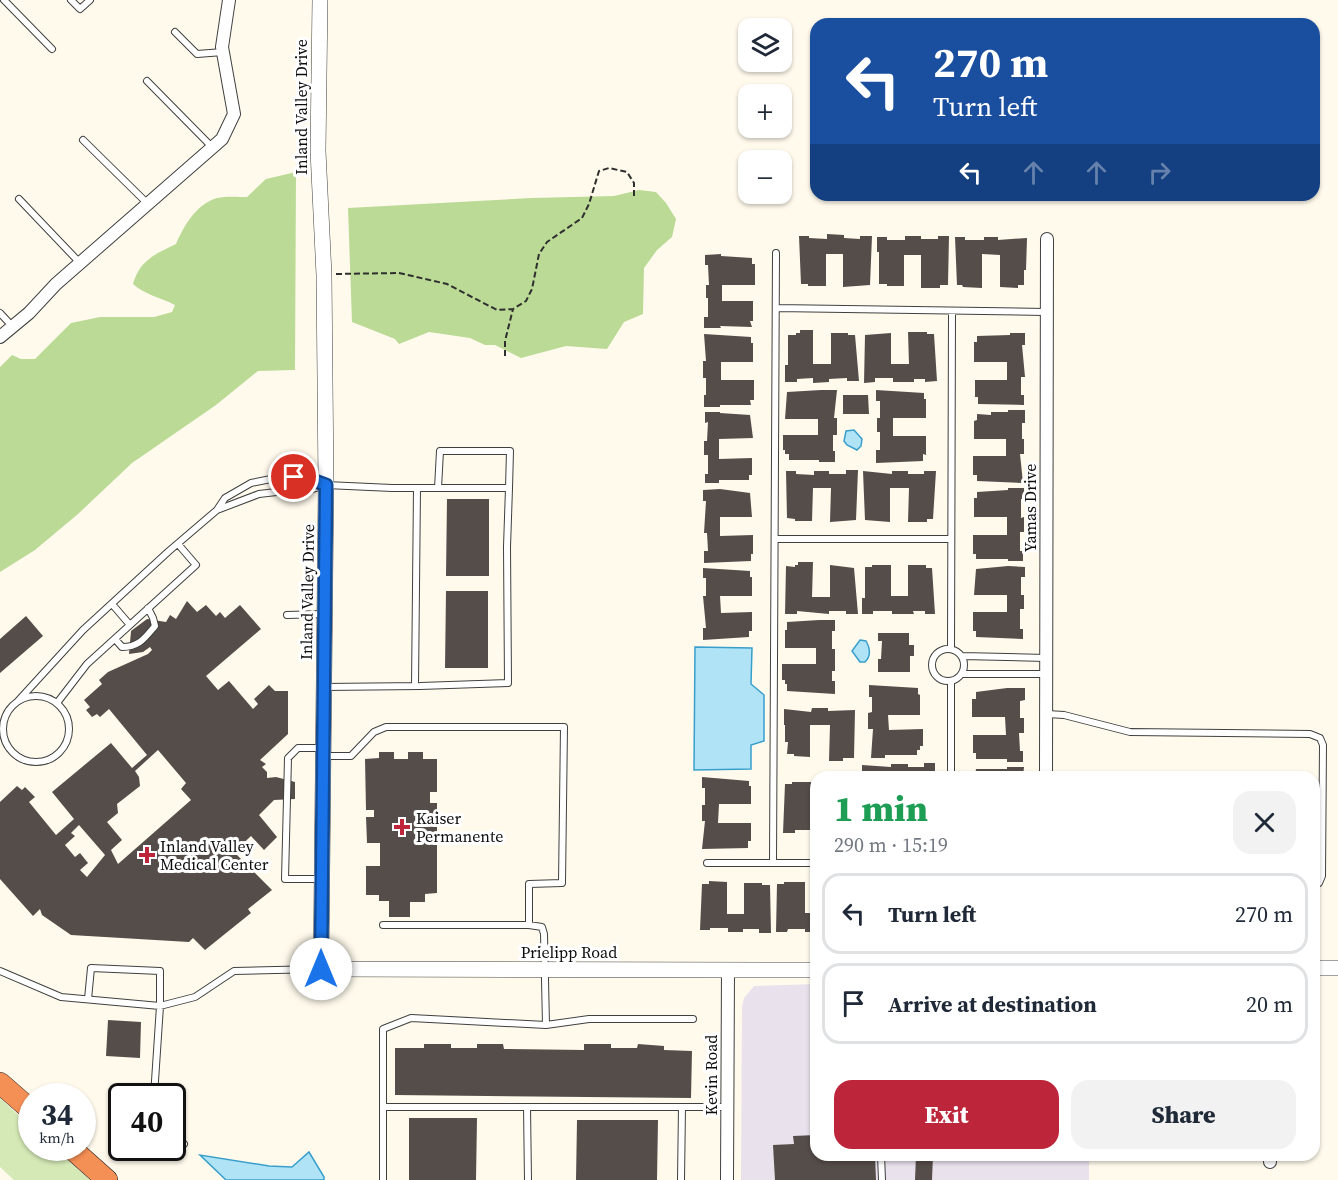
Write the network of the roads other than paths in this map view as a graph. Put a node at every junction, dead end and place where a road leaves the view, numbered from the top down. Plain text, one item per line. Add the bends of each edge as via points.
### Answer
1 (3, 0) edge
2 (71, 0) edge
3 (90, 0) edge
4 (229, 0) edge
5 (320, 0) edge
6 (175, 32) dead end
7 (52, 49) dead end
8 (223, 52) junction
9 (147, 81) dead end
10 (83, 140) dead end
11 (212, 147) junction
12 (19, 199) dead end
13 (148, 204) junction
14 (1047, 239) dead end
15 (776, 253) dead end
16 (80, 263) junction
17 (776, 308) junction
18 (952, 311) junction
19 (1047, 312) junction
20 (0, 314) edge
21 (13, 327) junction
22 (0, 337) edge
23 (326, 485) junction
24 (417, 488) junction
25 (438, 488) junction
26 (509, 488) junction
27 (217, 510) junction
28 (775, 539) junction
29 (951, 539) junction
30 (178, 544) junction
31 (112, 604) junction
32 (148, 608) junction
33 (324, 614) junction
34 (287, 615) dead end
35 (130, 625) junction
36 (115, 639) junction
37 (951, 649) junction
38 (962, 656) junction
39 (1046, 658) junction
40 (962, 674) junction
41 (1046, 674) junction
42 (951, 681) junction
43 (415, 686) junction
44 (324, 687) junction
45 (18, 700) junction
46 (57, 703) junction
47 (1046, 714) junction
48 (2, 721) edge
49 (323, 752) junction
50 (951, 771) edge
51 (1046, 771) edge
52 (707, 863) dead end
53 (773, 863) junction
54 (810, 863) edge
55 (321, 879) junction
56 (1320, 881) edge
57 (529, 925) junction
58 (383, 926) dead end
59 (1320, 968) edge
60 (1338, 968) edge
61 (321, 969) junction
62 (546, 970) junction
63 (728, 970) junction
64 (810, 970) edge
65 (0, 971) edge
66 (88, 999) junction
67 (160, 1006) junction
68 (693, 1019) dead end
69 (546, 1025) junction
70 (0, 1083) edge
71 (155, 1083) edge
72 (18, 1099) edge
73 (383, 1107) junction
74 (527, 1107) junction
75 (681, 1107) junction
76 (727, 1107) junction
77 (86, 1161) edge
78 (881, 1161) edge
79 (107, 1180) edge
80 (383, 1180) edge
81 (528, 1180) edge
82 (681, 1180) edge
83 (727, 1180) edge
84 (882, 1180) edge

1 - 7 lane
2 - 3 lane via 80,9
4 - 8 street
5 - 23 street, Inland Valley Drive via 318,151 324,275
6 - 8 lane via 197,54
8 - 11 street via 234,114 222,139
9 - 11 lane
10 - 13 lane
11 - 13 street
12 - 16 lane
13 - 16 street
14 - 19 street, Yamas Drive
15 - 17 lane
16 - 21 street
17 - 18 lane
17 - 28 lane
18 - 19 lane
18 - 29 lane
19 - 39 street, Yamas Drive
20 - 21 lane
21 - 22 street
23 - 24 lane
23 - 27 lane via 306,491 259,494
23 - 27 lane via 307,478 267,479 237,490
23 - 33 street, Inland Valley Drive
24 - 25 lane
24 - 43 lane
25 - 26 lane
25 - 26 lane via 440,451 510,451
26 - 43 lane via 508,683
27 - 30 lane
28 - 29 lane
28 - 53 lane
29 - 37 lane
30 - 31 lane
30 - 32 lane via 196,565
31 - 35 lane
31 - 45 lane
32 - 35 lane
32 - 36 lane via 155,626 146,636 134,647 122,647
33 - 34 lane
33 - 44 street, Inland Valley Drive
35 - 36 lane
36 - 46 lane via 87,664
37 - 38 lane
37 - 42 lane via 938,652 932,661 936,676
38 - 39 lane
38 - 40 lane
39 - 41 street, Yamas Drive
40 - 41 lane
40 - 42 lane
41 - 47 street, Yamas Drive
42 - 50 lane
43 - 44 lane
44 - 49 street, Inland Valley Drive
45 - 46 lane via 38,696
45 - 48 lane
46 - 48 lane via 68,722 69,733 59,752 40,762 19,757 10,750
47 - 51 street, Yamas Drive
47 - 56 lane via 1130,732 1310,734 1320,738
49 - 55 street, Inland Valley Drive
49 - 55 lane via 298,748 288,758 285,879
49 - 57 lane via 351,756 374,732 386,727 564,727 562,883 529,884
52 - 53 lane
53 - 54 lane
55 - 61 street, Inland Valley Drive
57 - 58 lane
57 - 62 lane via 542,927
59 - 60 street
61 - 62 street, Prielipp Road
61 - 67 lane via 234,971 195,997
62 - 63 street, Prielipp Road
62 - 69 lane
63 - 64 street, Prielipp Road
63 - 76 street, Kevin Road
65 - 66 lane via 61,997
66 - 67 lane
66 - 67 lane via 91,968 160,971
67 - 71 lane
68 - 69 lane via 589,1018
69 - 73 lane via 411,1018 383,1029
70 - 72 highway
73 - 74 lane
73 - 80 lane
74 - 75 lane
74 - 81 lane
75 - 76 lane
75 - 82 lane
76 - 83 street, Kevin Road
77 - 79 highway
78 - 84 lane

